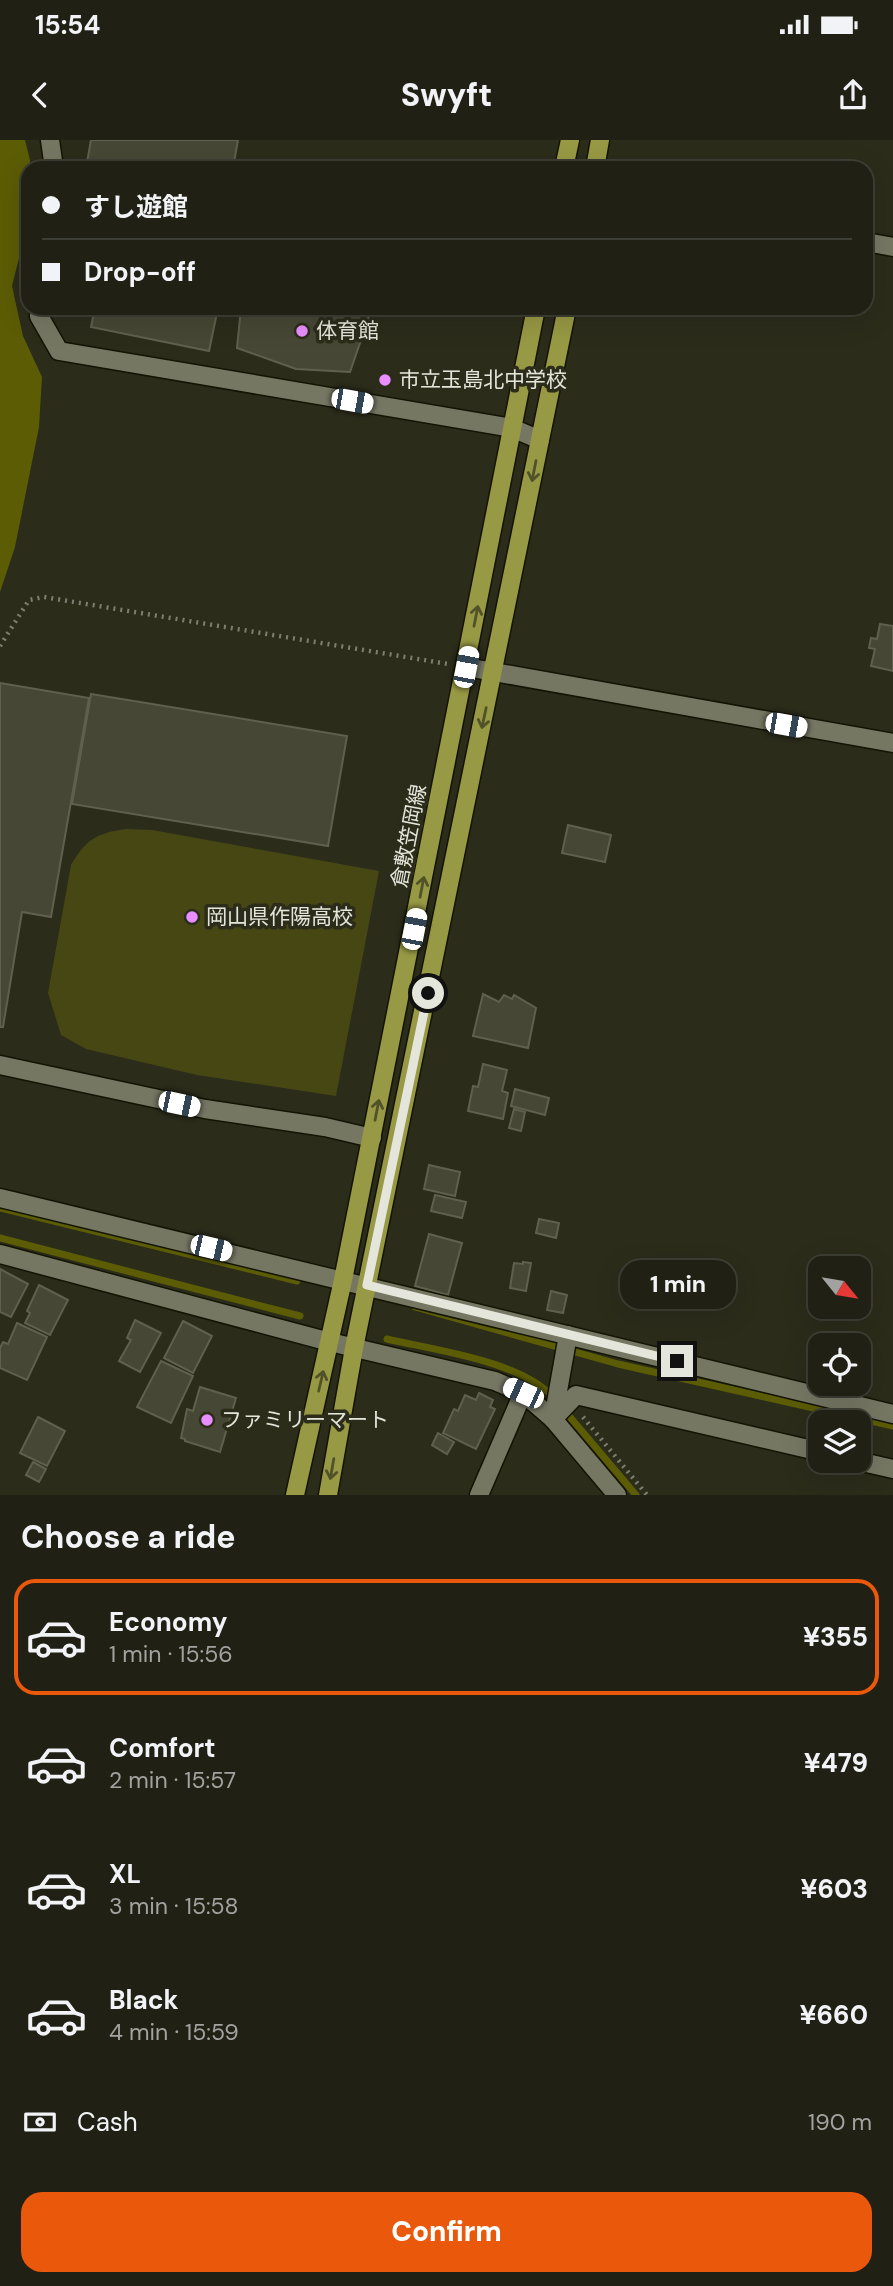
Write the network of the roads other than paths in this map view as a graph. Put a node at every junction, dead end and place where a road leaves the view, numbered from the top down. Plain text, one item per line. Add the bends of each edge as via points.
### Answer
1 (50, 140) edge
2 (570, 140) edge
3 (600, 140) edge
4 (53, 161) edge
5 (566, 161) edge
6 (596, 161) edge
7 (873, 243) edge
8 (893, 247) edge
9 (39, 315) edge
10 (535, 315) edge
11 (566, 315) edge
12 (512, 428) junction
13 (540, 440) junction
14 (466, 667) junction
15 (493, 674) junction
16 (893, 743) edge
17 (0, 1065) edge
18 (372, 1138) junction
19 (0, 1198) edge
20 (0, 1254) edge
21 (343, 1280) junction
22 (367, 1285) junction
23 (568, 1335) junction
24 (330, 1342) junction
25 (354, 1348) junction
26 (523, 1393) junction
27 (893, 1414) edge
28 (554, 1419) junction
29 (808, 1449) edge
30 (871, 1464) edge
31 (893, 1469) edge
32 (295, 1495) edge
33 (328, 1495) edge
34 (479, 1495) edge
35 (617, 1495) edge

1 - 4 street
2 - 5 main road
3 - 6 main road
7 - 8 street
9 - 12 street via 58,351
10 - 12 main road, 倉敷笠岡線
11 - 13 main road
12 - 13 street
14 -> 12 main road, 倉敷笠岡線
13 -> 15 main road
14 - 15 street
18 -> 14 main road, 倉敷笠岡線
15 - 16 street
15 -> 22 main road
17 - 18 street via 205,1109
18 - 21 main road, 倉敷笠岡線
19 - 21 street
20 - 24 street
21 - 22 street
21 - 24 main road, 倉敷笠岡線
22 - 23 street
22 - 25 main road
23 - 27 street
23 - 28 street
24 - 25 street
32 -> 24 main road, 倉敷笠岡線
25 - 26 street via 495,1381
25 -> 33 main road
26 - 28 street
26 - 34 street
28 - 29 street via 576,1395
28 - 35 street
30 - 31 street

